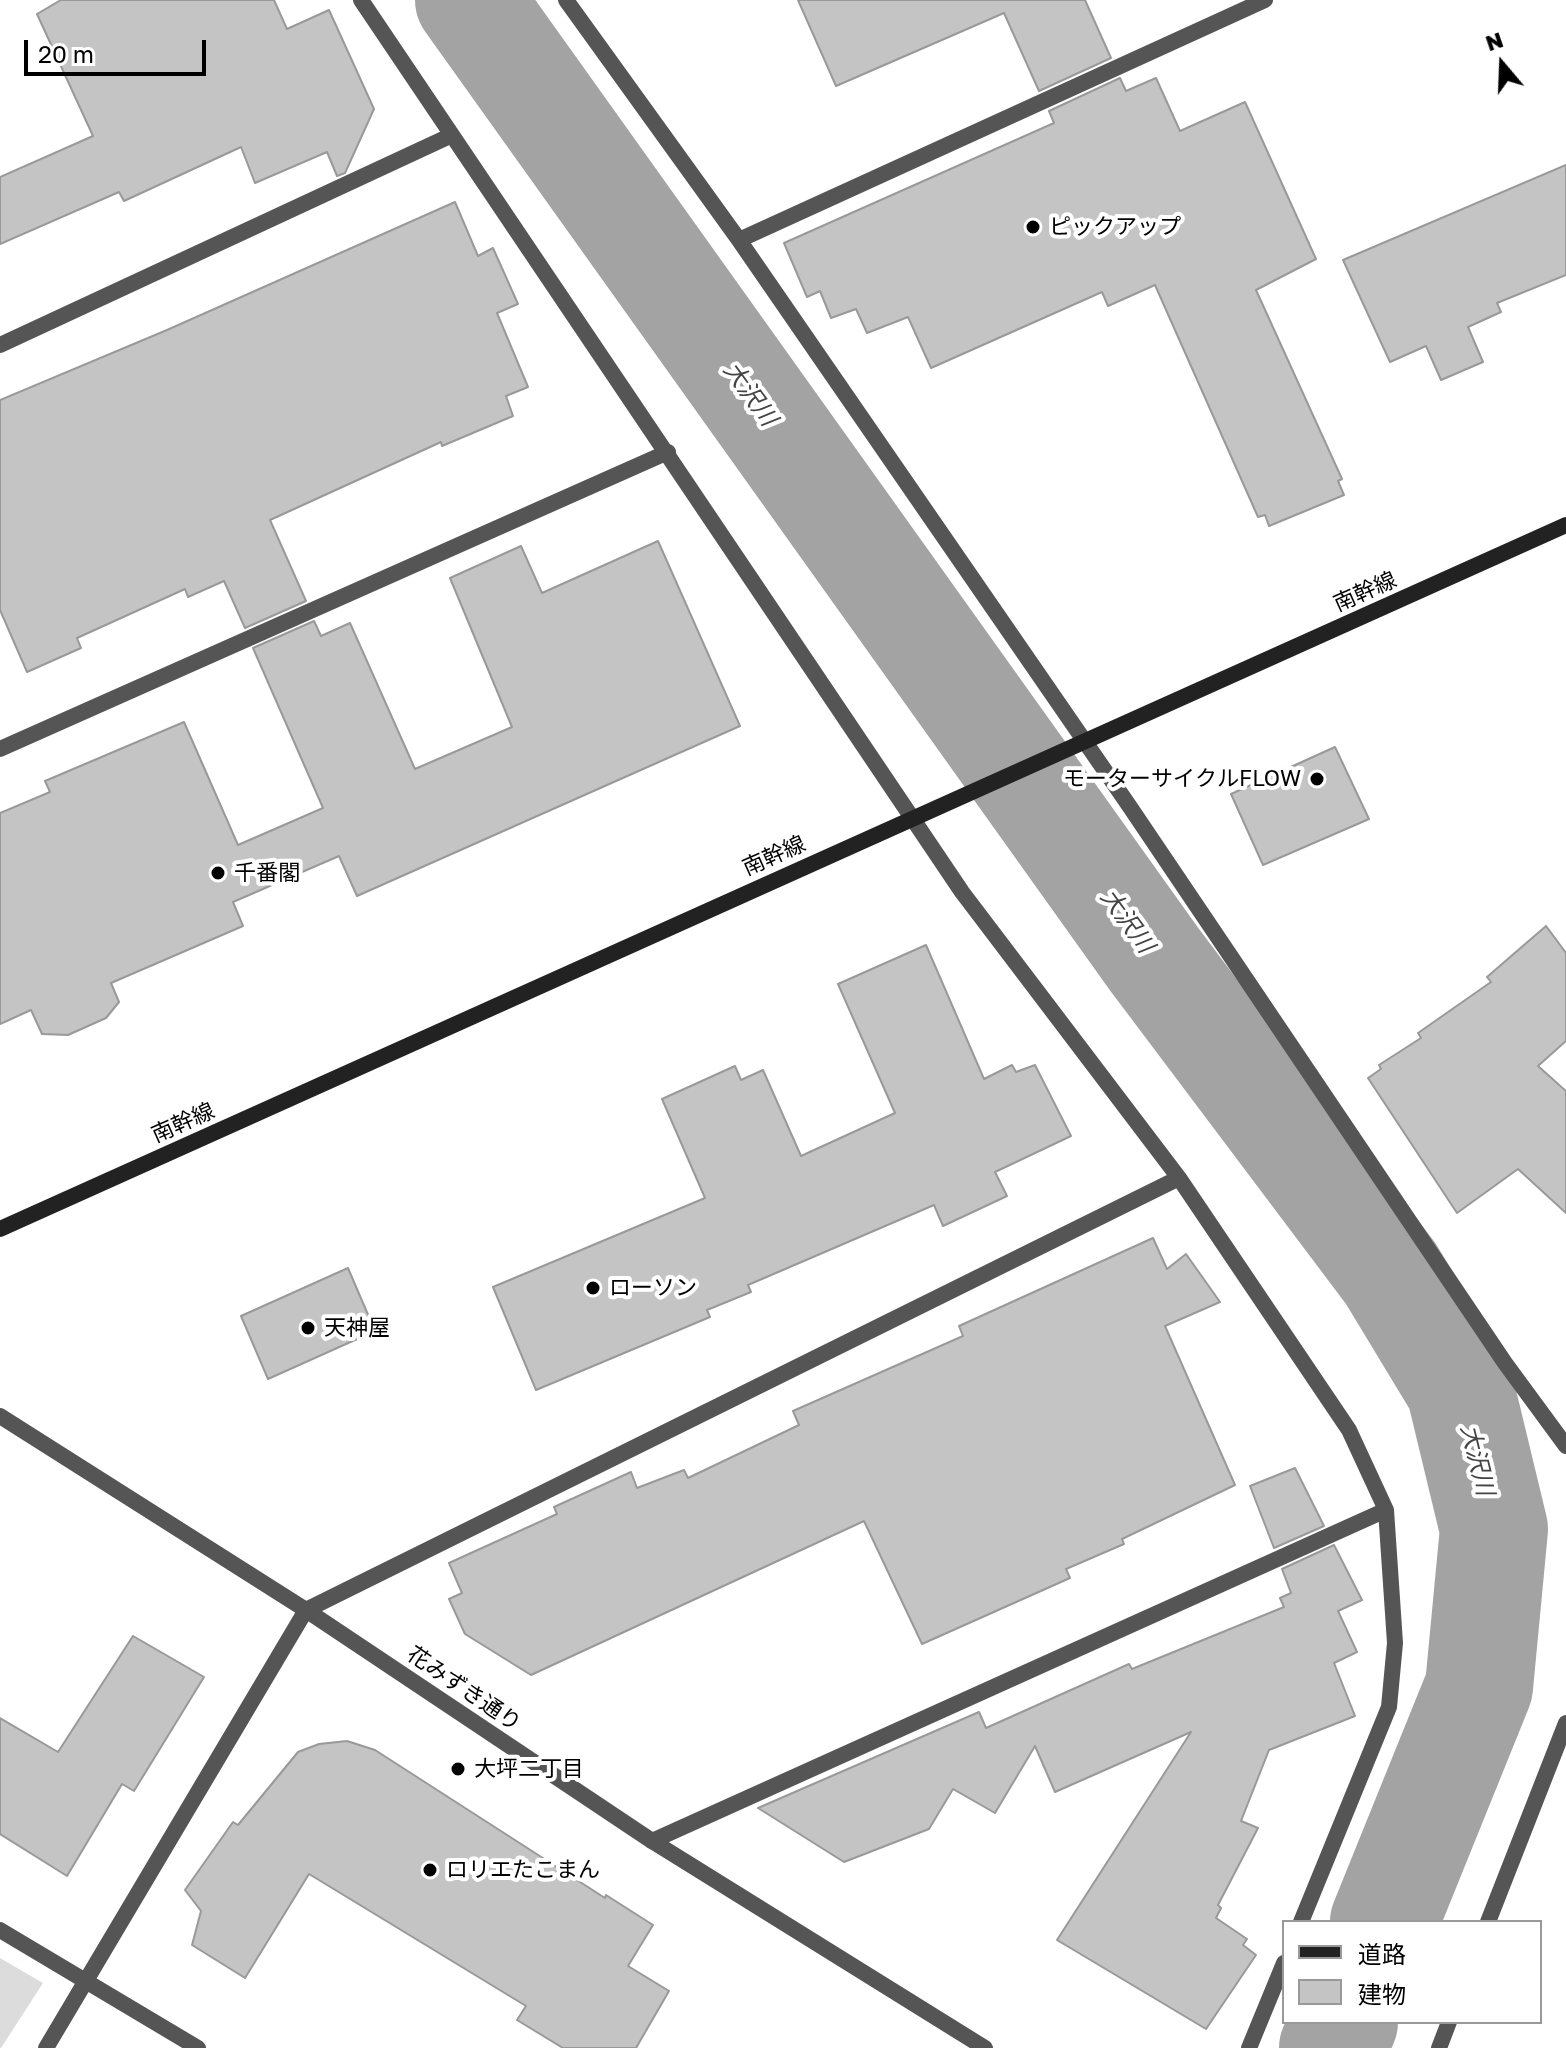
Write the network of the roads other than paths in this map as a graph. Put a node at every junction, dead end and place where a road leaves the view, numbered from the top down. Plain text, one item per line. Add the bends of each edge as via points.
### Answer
1 (361, 0) edge
2 (566, 0) edge
3 (1265, 0) edge
4 (452, 135) junction
5 (739, 240) junction
6 (0, 345) edge
7 (668, 452) junction
8 (1566, 525) edge
9 (1085, 742) junction
10 (0, 749) edge
11 (912, 818) junction
12 (1179, 1178) junction
13 (0, 1229) edge
14 (0, 1416) edge
15 (1566, 1446) edge
16 (1386, 1510) junction
17 (306, 1610) junction
18 (1566, 1723) edge
19 (652, 1841) junction
20 (1302, 1920) edge
21 (1489, 1920) edge
22 (0, 1930) edge
23 (1282, 1968) edge
24 (87, 1983) junction
25 (1448, 2024) edge
26 (46, 2048) edge
27 (198, 2048) edge
28 (985, 2048) edge
29 (1249, 2048) edge
30 (1439, 2048) edge

1 - 4 street
2 - 5 street
3 - 5 street
4 - 6 street
4 - 7 street
5 - 9 street
7 - 10 street
7 - 11 street
8 - 9 main road, 南幹線
9 - 11 main road, 南幹線
9 - 15 street
11 - 12 street
11 - 13 main road, 南幹線
12 - 16 street via 1349,1430
12 - 17 street
14 - 17 street, 花みずき通り
16 - 19 street
16 - 20 street via 1395,1643 1389,1707
17 - 19 street, 花みずき通り
17 - 24 street
18 - 21 street
19 - 28 street, 花みずき通り
22 - 24 street
23 - 29 street
24 - 26 street
24 - 27 street
25 - 30 street

